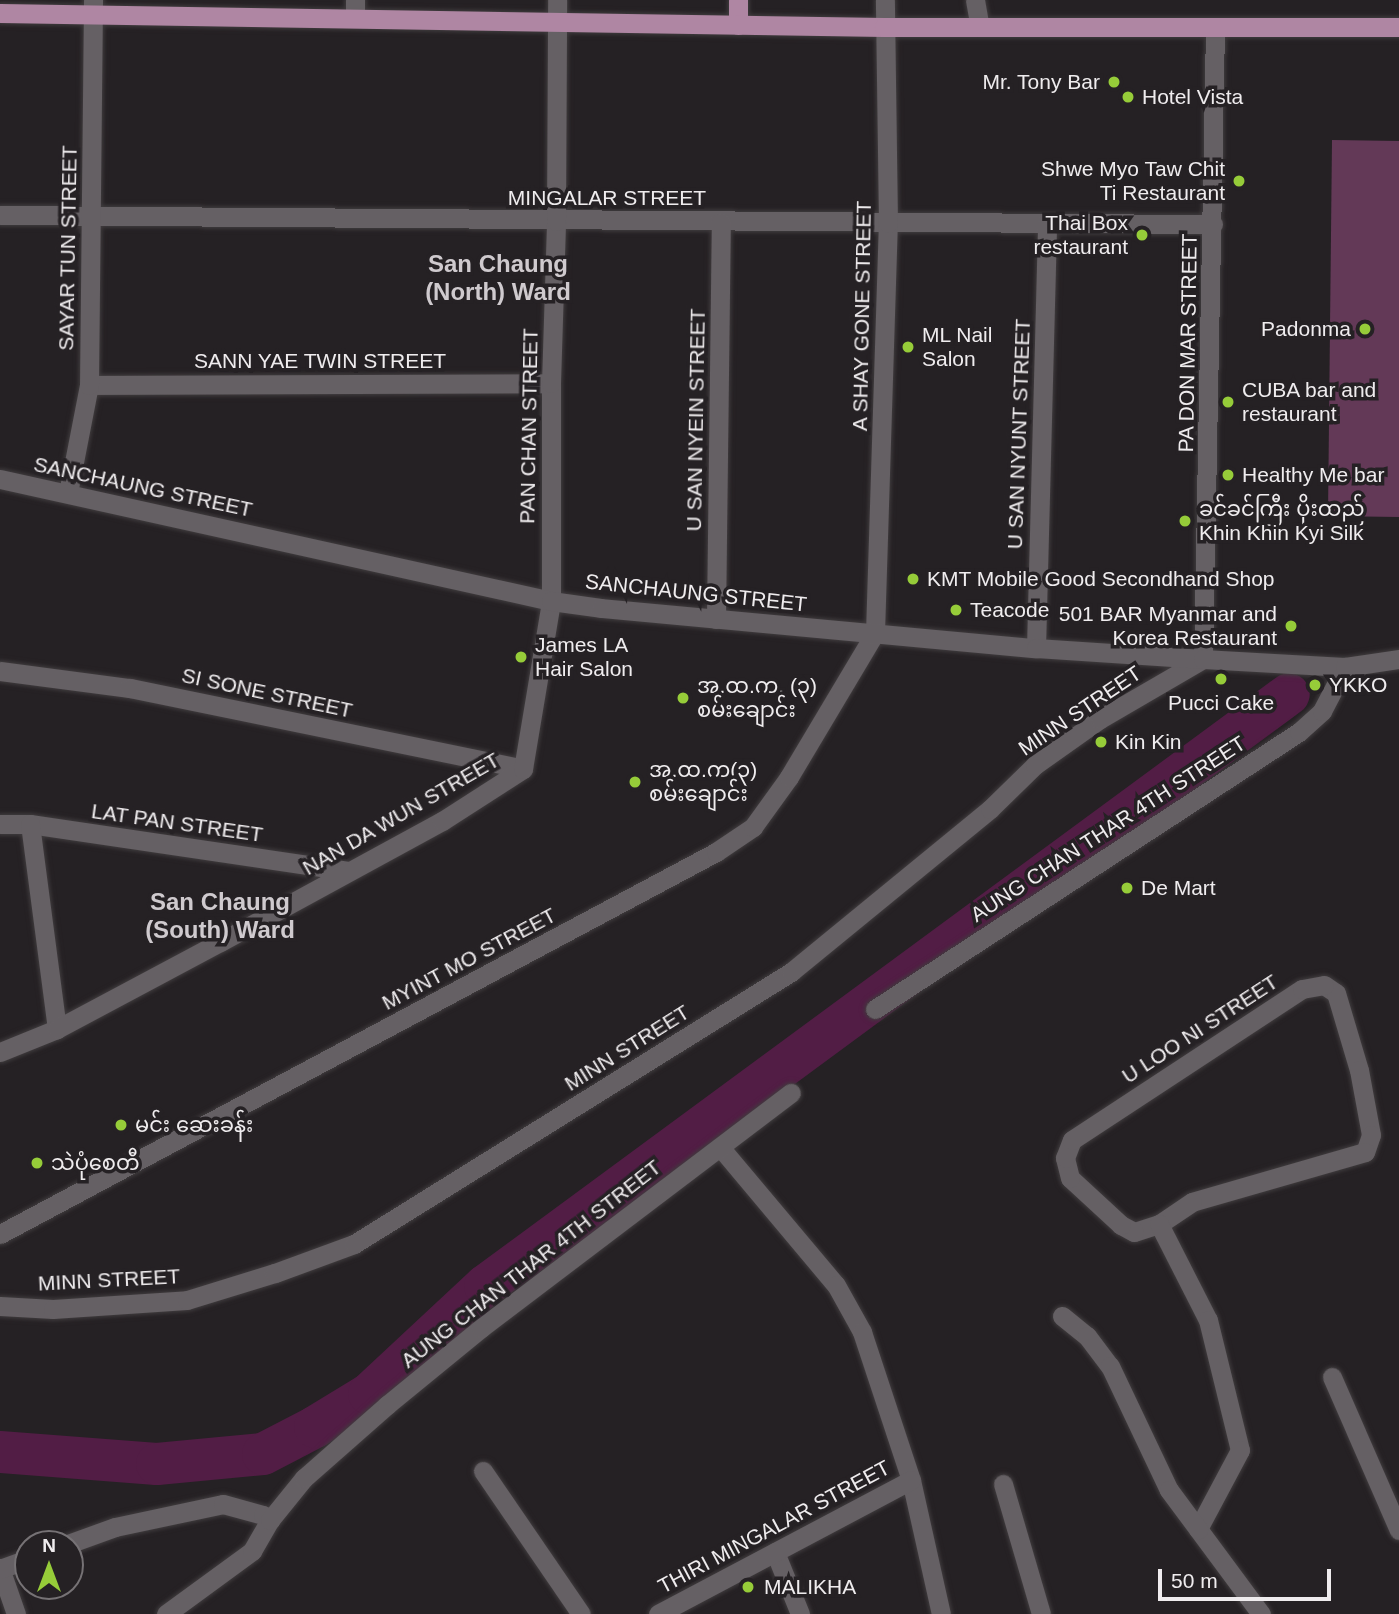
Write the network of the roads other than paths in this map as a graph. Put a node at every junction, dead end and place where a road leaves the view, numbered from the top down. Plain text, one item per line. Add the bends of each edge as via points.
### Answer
1 (557, 0) edge
2 (738, 0) edge
3 (885, 0) edge
4 (975, 0) edge
5 (93, 8) edge
6 (141, 9) edge
7 (355, 9) edge
8 (0, 13) edge
9 (557, 22) junction
10 (738, 24) junction
11 (884, 27) junction
12 (980, 27) junction
13 (1399, 27) edge
14 (1215, 29) junction
15 (0, 215) edge
16 (90, 216) junction
17 (556, 221) junction
18 (721, 222) junction
19 (888, 223) junction
20 (1047, 223) junction
21 (1213, 224) junction
22 (551, 383) junction
23 (89, 385) junction
24 (0, 479) edge
25 (68, 494) junction
26 (551, 601) junction
27 (716, 620) junction
28 (875, 633) junction
29 (1036, 648) junction
30 (1203, 659) junction
31 (1399, 659) edge
32 (1345, 667) junction
33 (0, 671) edge
34 (523, 769) junction
35 (0, 824) edge
36 (30, 824) junction
37 (347, 872) junction
38 (875, 1009) dead end
39 (58, 1029) junction
40 (0, 1052) edge
41 (791, 1093) dead end
42 (720, 1147) junction
43 (1159, 1224) junction
44 (0, 1234) edge
45 (0, 1306) edge
46 (1062, 1316) dead end
47 (1332, 1377) dead end
48 (483, 1471) dead end
49 (911, 1480) junction
50 (1003, 1484) dead end
51 (270, 1520) junction
52 (1198, 1529) junction
53 (1399, 1530) edge
54 (84, 1538) edge
55 (775, 1552) junction
56 (0, 1569) edge
57 (16, 1614) edge
58 (166, 1614) edge
59 (581, 1614) edge
60 (658, 1614) edge
61 (800, 1614) edge
62 (941, 1614) edge
63 (1041, 1614) edge
64 (1261, 1614) edge

1 - 9 street, PAN CHAN STREET
2 - 10 main road
3 - 11 street, A SHAY GONE STREET
4 - 12 street
5 - 6 main road
5 - 8 main road
5 - 16 street, SAYAR TUN STREET
6 - 7 main road
7 - 9 main road
9 - 10 main road
9 - 17 street, PAN CHAN STREET
10 - 11 main road
11 - 12 main road
11 - 19 street, A SHAY GONE STREET
12 - 14 main road
13 - 14 main road
14 - 21 street, PA DON MAR STREET
15 - 16 street, MINGALAR STREET
16 - 17 street, MINGALAR STREET
16 - 23 street, SAYAR TUN STREET
17 - 18 street, MINGALAR STREET
17 - 22 street, PAN CHAN STREET
18 - 19 street, MINGALAR STREET
18 - 27 street, U SAN NYEIN STREET
19 - 20 street, MINGALAR STREET
19 - 28 street, A SHAY GONE STREET
20 - 21 street, MINGALAR STREET
20 - 29 street, U SAN NYUNT STREET
21 - 30 street, PA DON MAR STREET
22 - 23 street, SANN YAE TWIN STREET
22 - 26 street, PAN CHAN STREET
23 - 25 street, SAYAR TUN STREET
24 - 25 street, SANCHAUNG STREET
25 - 26 street, SANCHAUNG STREET
26 - 27 street, SANCHAUNG STREET
26 - 34 street, NAN DA WUN STREET
27 - 28 street, SANCHAUNG STREET
28 - 29 street, SANCHAUNG STREET
28 - 44 street, MYINT MO STREET via 789,777 753,827 716,852
29 - 30 street, SANCHAUNG STREET
30 - 32 street, SANCHAUNG STREET
30 - 45 street, MINN STREET via 1100,719 1035,765 990,809 791,972 354,1244 187,1300 53,1309
31 - 32 street, SANCHAUNG STREET
32 - 38 street, AUNG CHAN THAR 4TH STREET via 1322,711 1298,732
33 - 34 street, SI SONE STREET via 130,688
34 - 37 street, NAN DA WUN STREET via 442,821
35 - 36 street, LAT PAN STREET
36 - 37 street, LAT PAN STREET
36 - 39 street
37 - 39 street, NAN DA WUN STREET
39 - 40 street, NAN DA WUN STREET
41 - 42 street, AUNG CHAN THAR 4TH STREET
42 - 49 street via 836,1285 862,1332
42 - 51 street, AUNG CHAN THAR 4TH STREET via 481,1328 304,1478
43 - 43 street, U LOO NI STREET via 1192,1202 1365,1152 1371,1135 1359,1070 1336,993 1324,985 1302,989 1072,1140 1065,1158 1070,1178 1134,1233
43 - 52 street via 1208,1320 1240,1450
46 - 52 street via 1087,1336 1110,1366 1169,1490
47 - 53 street
48 - 59 street
49 - 55 street, THIRI MINGALAR STREET
49 - 62 street
50 - 63 street
51 - 54 street via 223,1504
51 - 58 street, AUNG CHAN THAR 4TH STREET via 252,1551
52 - 64 street
55 - 60 street, THIRI MINGALAR STREET
55 - 61 street
56 - 57 street

